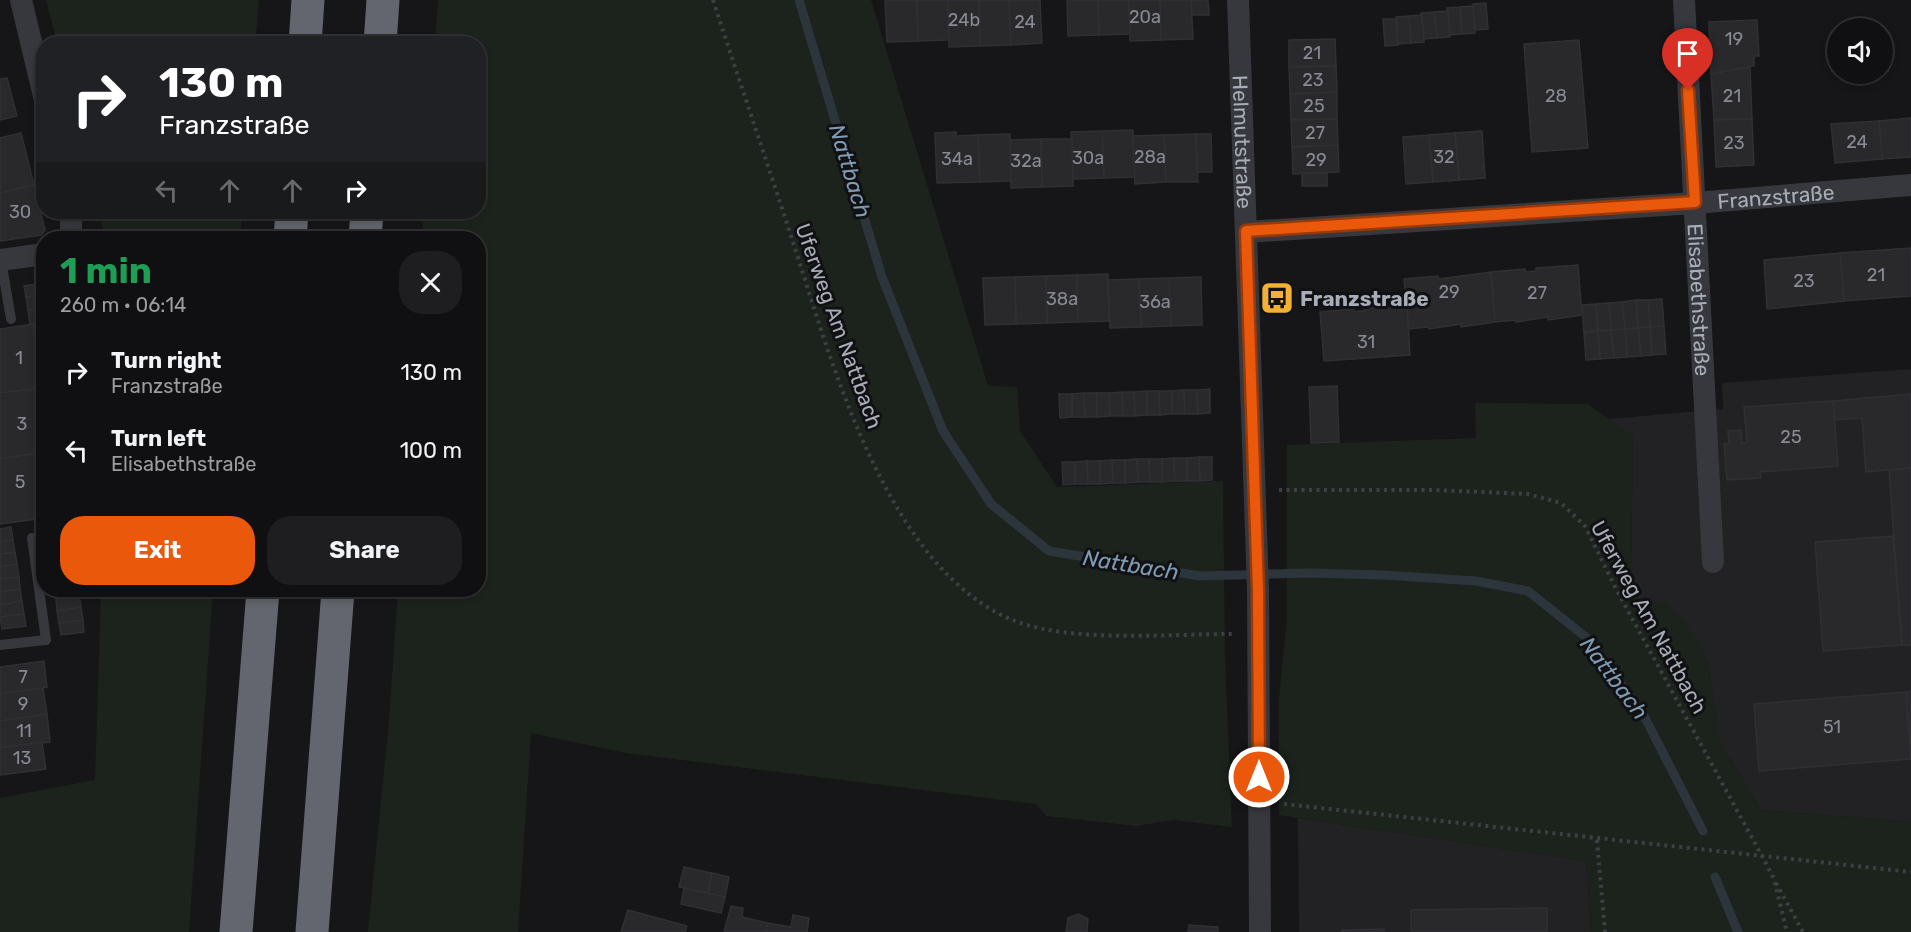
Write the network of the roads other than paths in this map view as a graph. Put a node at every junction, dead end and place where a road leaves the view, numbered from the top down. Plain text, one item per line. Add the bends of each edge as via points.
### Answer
1 (21, 0) edge
2 (308, 0) edge
3 (383, 0) edge
4 (1238, 0) edge
5 (1684, 0) edge
6 (305, 36) edge
7 (381, 36) edge
8 (36, 63) edge
9 (1911, 185) edge
10 (1695, 202) junction
11 (1246, 231) junction
12 (36, 255) edge
13 (1, 260) edge
14 (11, 319) dead end
15 (32, 538) dead end
16 (1713, 562) dead end
17 (36, 567) edge
18 (40, 597) edge
19 (262, 597) edge
20 (337, 597) edge
21 (0, 645) edge
22 (236, 932) edge
23 (312, 932) edge
24 (1260, 932) edge

1 - 8 street
2 - 6 highway
3 - 7 highway
4 - 11 street, Helmutstraße
5 - 10 street, Elisabethstraße
9 - 10 street, Franzstraße
10 - 11 street, Franzstraße
10 - 16 street, Elisabethstraße
11 - 24 street, Helmutstraße via 1258,590
12 - 13 street
13 - 14 lane
15 - 17 lane
18 - 21 lane via 46,640
19 - 22 highway
20 - 23 highway

